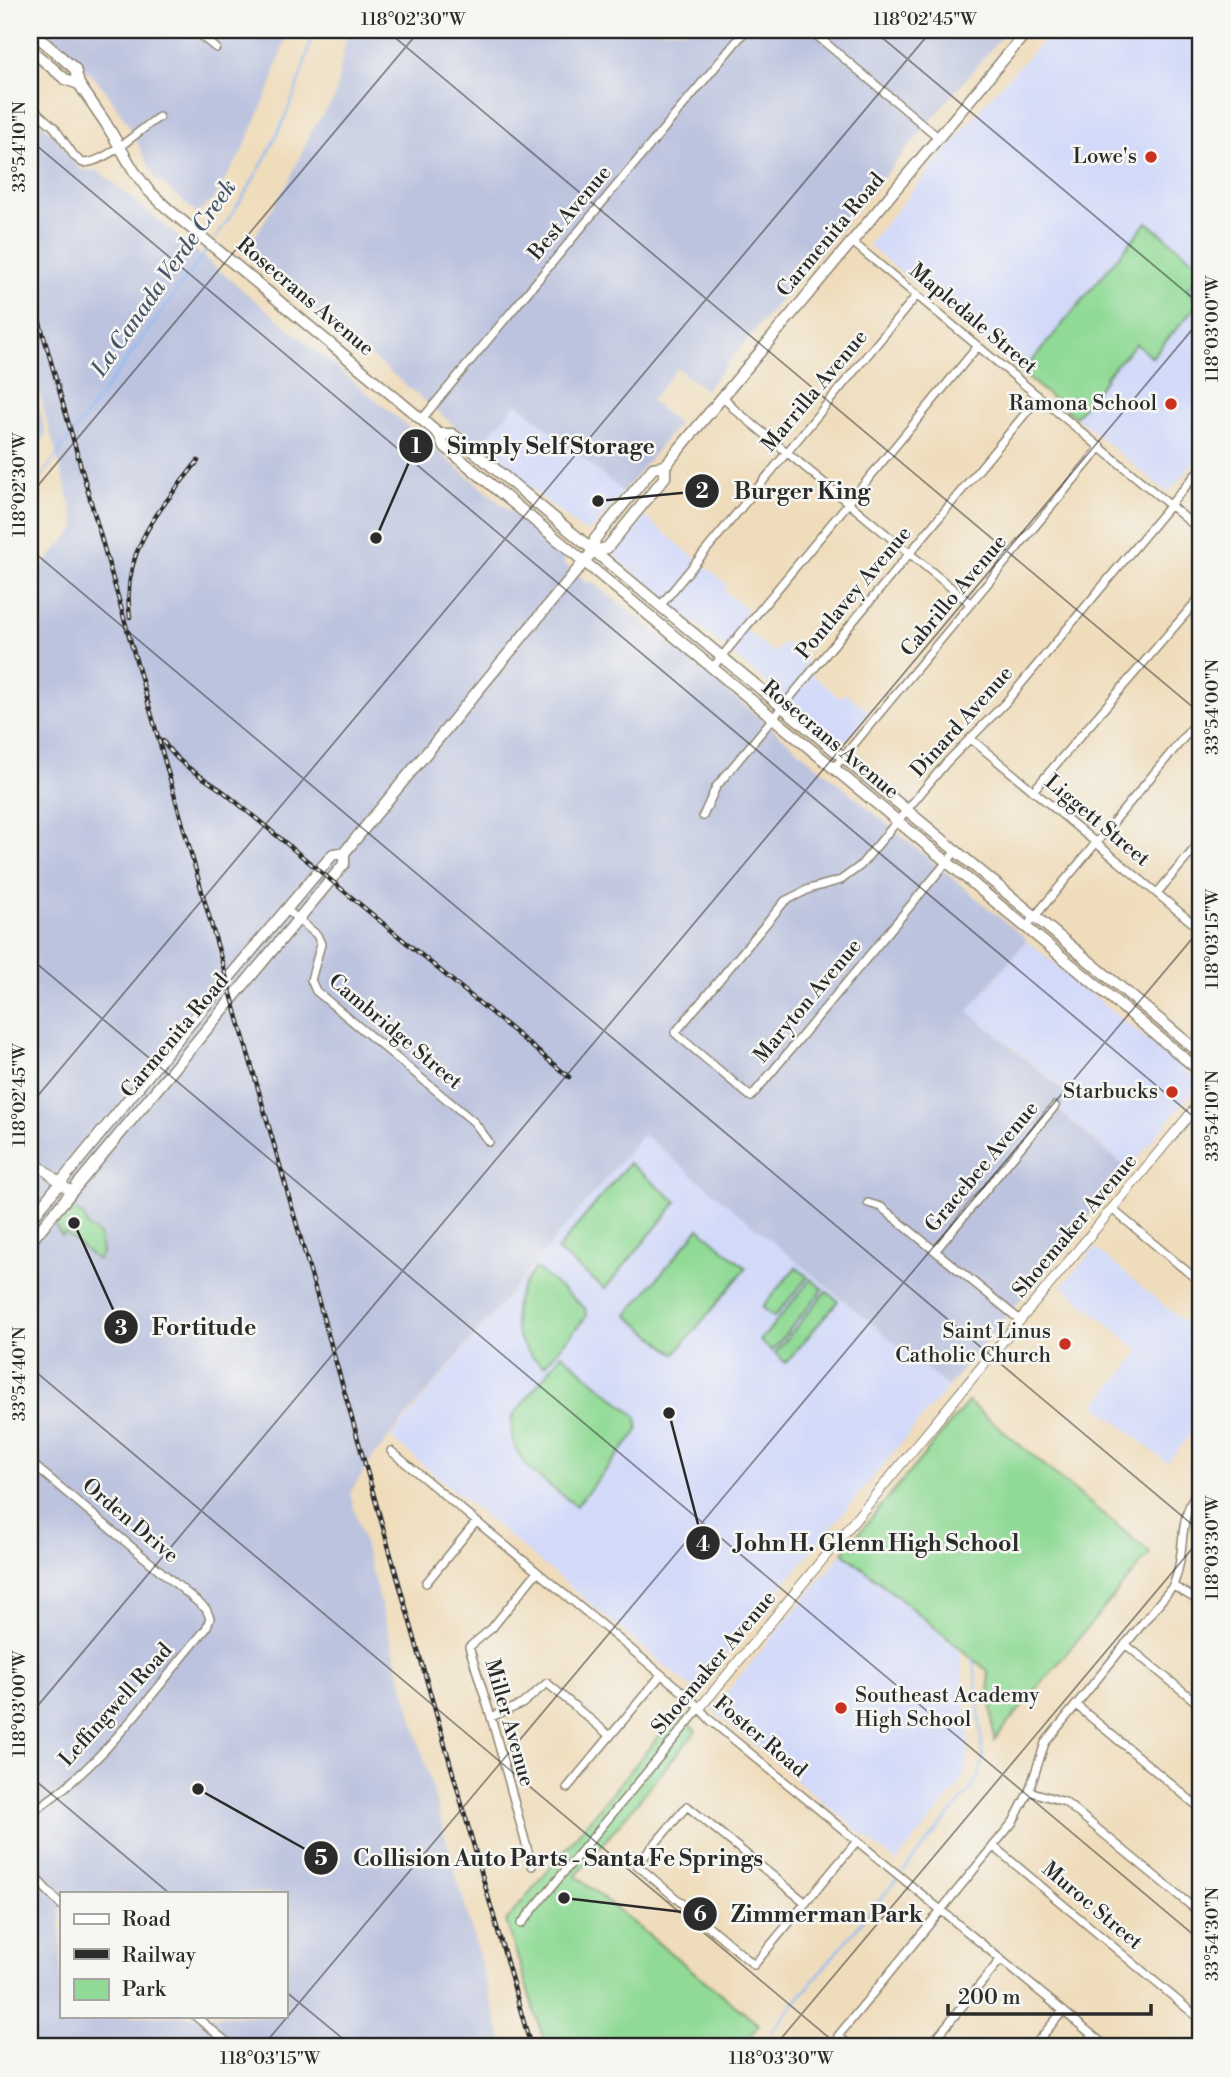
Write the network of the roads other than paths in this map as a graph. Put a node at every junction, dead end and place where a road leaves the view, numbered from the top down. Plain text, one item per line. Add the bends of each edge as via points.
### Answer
1 (30, 30) edge
2 (194, 30) edge
3 (746, 30) edge
4 (810, 30) edge
5 (1028, 30) edge
6 (216, 48) dead end
7 (30, 49) edge
8 (79, 84) junction
9 (30, 106) edge
10 (159, 117) dead end
11 (938, 137) junction
12 (119, 146) junction
13 (851, 241) junction
14 (917, 296) junction
15 (978, 346) junction
16 (723, 396) junction
17 (1039, 397) junction
18 (422, 419) junction
19 (439, 434) junction
20 (1101, 447) junction
21 (470, 448) junction
22 (787, 453) junction
23 (460, 459) junction
24 (1201, 468) edge
25 (848, 503) junction
26 (1171, 505) junction
27 (1201, 531) edge
28 (593, 551) junction
29 (909, 553) junction
30 (585, 561) junction
31 (1201, 596) edge
32 (971, 604) junction
33 (660, 606) junction
34 (721, 657) junction
35 (713, 667) junction
36 (782, 707) junction
37 (773, 717) junction
38 (1201, 717) edge
39 (971, 740) junction
40 (843, 758) junction
41 (834, 768) junction
42 (1033, 791) junction
43 (907, 810) junction
44 (704, 816) dead end
45 (898, 821) junction
46 (1201, 841) edge
47 (1096, 843) junction
48 (956, 851) junction
49 (344, 853) junction
50 (947, 862) junction
51 (1157, 893) junction
52 (287, 909) junction
53 (1035, 916) junction
54 (299, 919) junction
55 (1026, 927) junction
56 (1201, 930) edge
57 (1145, 1008) junction
58 (1135, 1017) junction
59 (675, 1033) joint
60 (1201, 1054) edge
61 (1201, 1072) edge
62 (1201, 1101) edge
63 (1055, 1106) dead end
64 (489, 1142) dead end
65 (30, 1158) edge
66 (60, 1183) junction
67 (71, 1192) junction
68 (868, 1203) dead end
69 (1112, 1209) junction
70 (30, 1220) edge
71 (30, 1242) edge
72 (936, 1250) junction
73 (1201, 1283) edge
74 (1020, 1320) junction
75 (391, 1451) dead end
76 (30, 1462) edge
77 (1201, 1486) edge
78 (476, 1522) junction
79 (537, 1572) junction
80 (426, 1583) dead end
81 (1173, 1586) junction
82 (1201, 1602) edge
83 (206, 1609) joint
84 (1125, 1644) junction
85 (661, 1675) junction
86 (1076, 1705) junction
87 (1201, 1706) edge
88 (699, 1709) junction
89 (492, 1717) junction
90 (610, 1736) junction
91 (567, 1788) dead end
92 (1029, 1791) junction
93 (1201, 1809) edge
94 (30, 1813) edge
95 (857, 1841) junction
96 (993, 1846) junction
97 (532, 1866) dead end
98 (30, 1872) edge
99 (806, 1903) junction
100 (60, 1904) edge
101 (941, 1910) junction
102 (1201, 1914) edge
103 (521, 1924) dead end
104 (1001, 1959) junction
105 (1063, 2011) junction
106 (197, 2018) edge
107 (1201, 2020) edge
108 (233, 2047) edge
109 (852, 2047) edge
110 (929, 2047) edge
111 (1032, 2047) edge
112 (1107, 2047) edge

1 - 8 main road, Rosecrans Avenue via 75,69
2 - 6 street
3 - 18 street, Best Avenue
4 - 11 street
5 - 11 main road, Carmenita Road
7 - 8 main road, Rosecrans Avenue via 65,79
8 - 12 main road, Rosecrans Avenue
9 - 12 street via 54,127 80,162 93,162
10 - 12 street
11 - 13 main road, Carmenita Road
12 - 18 main road, Rosecrans Avenue via 148,190
13 - 14 street, Mapledale Street
13 - 16 main road, Carmenita Road
14 - 15 street, Mapledale Street
14 - 22 street, Marrilla Avenue
15 - 17 street, Mapledale Street
15 - 25 street
16 - 22 street
16 - 28 main road, Carmenita Road via 665,466 653,468 595,539
17 - 20 street, Mapledale Street
17 - 29 street, Pontlavey Avenue
18 - 19 main road, Rosecrans Avenue
19 - 21 main road, Rosecrans Avenue via 452,434
19 - 23 main road, Rosecrans Avenue via 443,445
20 - 26 street, Mapledale Street
20 - 32 street, Cabrillo Avenue
21 - 23 main road
21 - 28 main road, Rosecrans Avenue
22 - 25 street
22 - 33 street, Marrilla Avenue
23 - 30 main road, Rosecrans Avenue
24 - 26 street, Dinard Avenue
25 - 29 street
25 - 34 street
26 - 27 street, Mapledale Street
26 - 39 street, Dinard Avenue
28 - 30 main road, Carmenita Road
28 - 33 main road, Rosecrans Avenue
29 - 32 street
29 - 36 street, Pontlavey Avenue
30 - 35 main road, Rosecrans Avenue
30 - 49 main road, Carmenita Road
31 - 42 street
32 - 40 street, Cabrillo Avenue
33 - 34 main road, Rosecrans Avenue
34 - 35 street
34 - 36 main road, Rosecrans Avenue
35 - 37 main road, Rosecrans Avenue
36 - 37 street, Pontlavey Avenue
36 - 40 main road, Rosecrans Avenue
37 - 41 main road, Rosecrans Avenue
37 - 44 street, Pontlavey Avenue via 716,787
38 - 47 street
39 - 42 street, Liggett Street
39 - 43 street, Dinard Avenue
40 - 41 street, Cabrillo Avenue
40 - 43 main road, Rosecrans Avenue
41 - 45 main road, Rosecrans Avenue
42 - 47 street, Liggett Street
43 - 45 street, Dinard Avenue
43 - 48 main road, Rosecrans Avenue
45 - 50 main road, Rosecrans Avenue
45 - 59 street, Dinard Avenue via 851,874 796,894 779,906
46 - 51 street
47 - 51 street, Liggett Street
47 - 53 street
48 - 50 street, Maryton Avenue
48 - 53 main road, Rosecrans Avenue
49 - 52 main road, Carmenita Road via 333,854
49 - 54 main road, Carmenita Road via 344,864
50 - 55 main road, Rosecrans Avenue
50 - 59 street, Maryton Avenue via 751,1097
51 - 56 street, Liggett Street
52 - 54 street, Cambridge Street
52 - 66 main road, Carmenita Road
53 - 55 street
53 - 57 main road, Rosecrans Avenue
54 - 64 street, Cambridge Street via 321,944 311,980 316,991 474,1122
54 - 67 main road, Carmenita Road
55 - 58 main road, Rosecrans Avenue
57 - 58 main road
57 - 60 main road, Rosecrans Avenue
58 - 61 main road, Rosecrans Avenue
62 - 69 street, Shoemaker Avenue
63 - 72 street, Gracebee Avenue
65 - 66 street
66 - 67 street
66 - 70 main road, Carmenita Road
67 - 71 main road, Carmenita Road
68 - 72 street via 881,1207
69 - 73 street
69 - 74 street, Shoemaker Avenue
72 - 74 street
74 - 88 street, Shoemaker Avenue
75 - 78 street, Foster Road
76 - 83 street, Orden Drive
77 - 81 street via 1187,1507 1181,1561
78 - 79 street, Foster Road
78 - 80 street
79 - 85 street, Foster Road
79 - 89 street, Miller Avenue via 492,1628 469,1647
81 - 82 street
81 - 84 street
83 - 94 street, Leffingwell Road via 210,1618 206,1629 99,1756
84 - 86 street
84 - 87 street
85 - 88 street, Foster Road
85 - 90 street
86 - 92 street via 1045,1744
86 - 93 street
88 - 95 street, Foster Road
88 - 103 street, Shoemaker Avenue
89 - 90 street via 522,1704 547,1683
89 - 97 street, Miller Avenue
90 - 91 street
92 - 96 street
92 - 102 street via 1065,1802
95 - 99 street
95 - 101 street, Foster Road
96 - 101 street
96 - 107 street, Muroc Street
98 - 100 street
99 - 99 street via 687,1806 637,1865 754,1965
101 - 104 street, Foster Road
101 - 109 street via 838,2036
104 - 105 street, Foster Road
104 - 110 street
105 - 111 street
105 - 112 street, Foster Road
106 - 108 street

